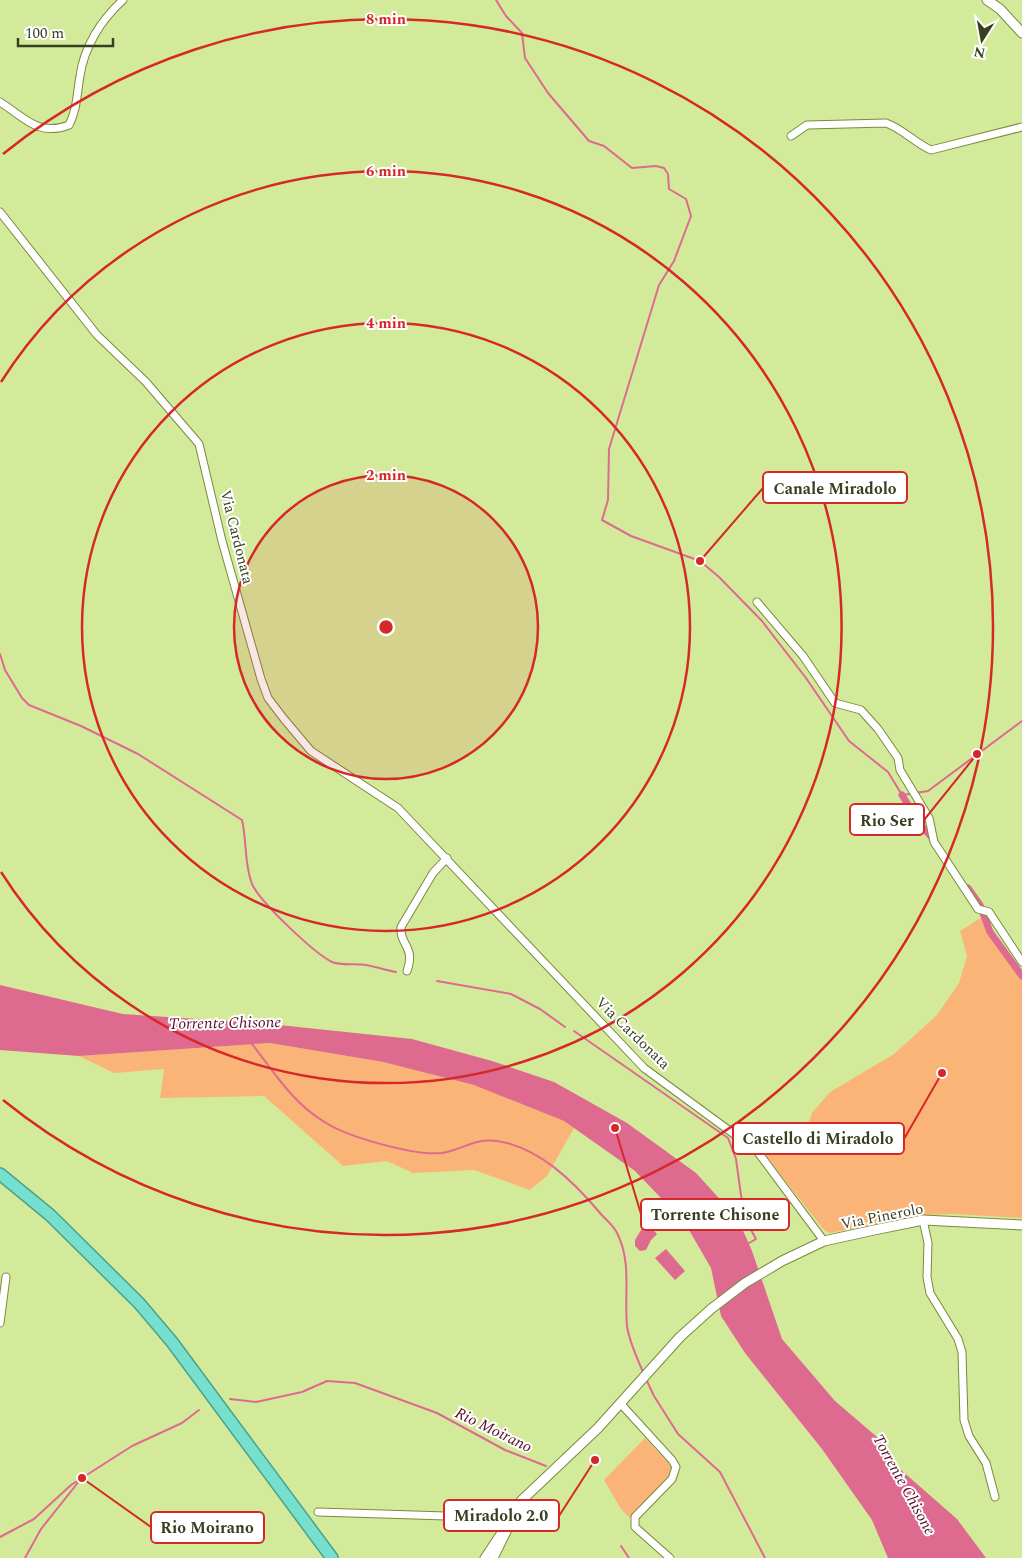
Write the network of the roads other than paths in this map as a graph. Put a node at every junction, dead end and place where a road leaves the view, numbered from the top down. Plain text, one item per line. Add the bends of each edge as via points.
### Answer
1 (123, 0) edge
2 (987, 0) edge
3 (999, 4) edge
4 (1022, 33) edge
5 (0, 102) edge
6 (1022, 128) edge
7 (792, 136) dead end
8 (0, 212) edge
9 (756, 602) dead end
10 (447, 858) junction
11 (1022, 962) edge
12 (407, 971) dead end
13 (0, 1174) edge
14 (0, 1182) edge
15 (923, 1220) junction
16 (1022, 1225) edge
17 (824, 1241) junction
18 (6, 1277) dead end
19 (0, 1323) edge
20 (620, 1403) junction
21 (995, 1497) dead end
22 (318, 1512) dead end
23 (510, 1519) junction
24 (324, 1558) edge
25 (332, 1558) edge
26 (484, 1558) edge
27 (493, 1558) edge
28 (670, 1558) edge

1 - 5 street via 102,22 85,54 75,114 69,125 56,130 42,128 23,120
2 - 3 street
3 - 4 street
6 - 7 street via 931,150 898,127 886,123 807,125
8 - 10 street, Via Cardonata via 97,335 146,382 199,444 222,541 268,698 311,751 398,808
9 - 11 street via 803,656 835,703 861,710 878,729 898,758 900,770 930,818 934,842 978,909 988,912
10 - 12 street via 433,873 401,927 411,952
10 - 17 street, Via Cardonata via 644,1068 757,1151
13 - 25 highway via 56,1221 140,1303
14 - 24 highway via 54,1228 138,1310
15 - 16 street, Via Pinerolo
15 - 17 street, Via Pinerolo
15 - 21 street via 928,1243 930,1293 960,1345 964,1420 969,1436 986,1463
17 - 20 street, Via Pinerolo via 782,1261 711,1310 680,1337
18 - 19 street
20 - 23 street, Via Pinerolo via 521,1501
20 - 28 street via 676,1467 672,1479 635,1517 634,1522 635,1527
22 - 23 street
23 - 26 street
23 - 27 street, Via Pinerolo

